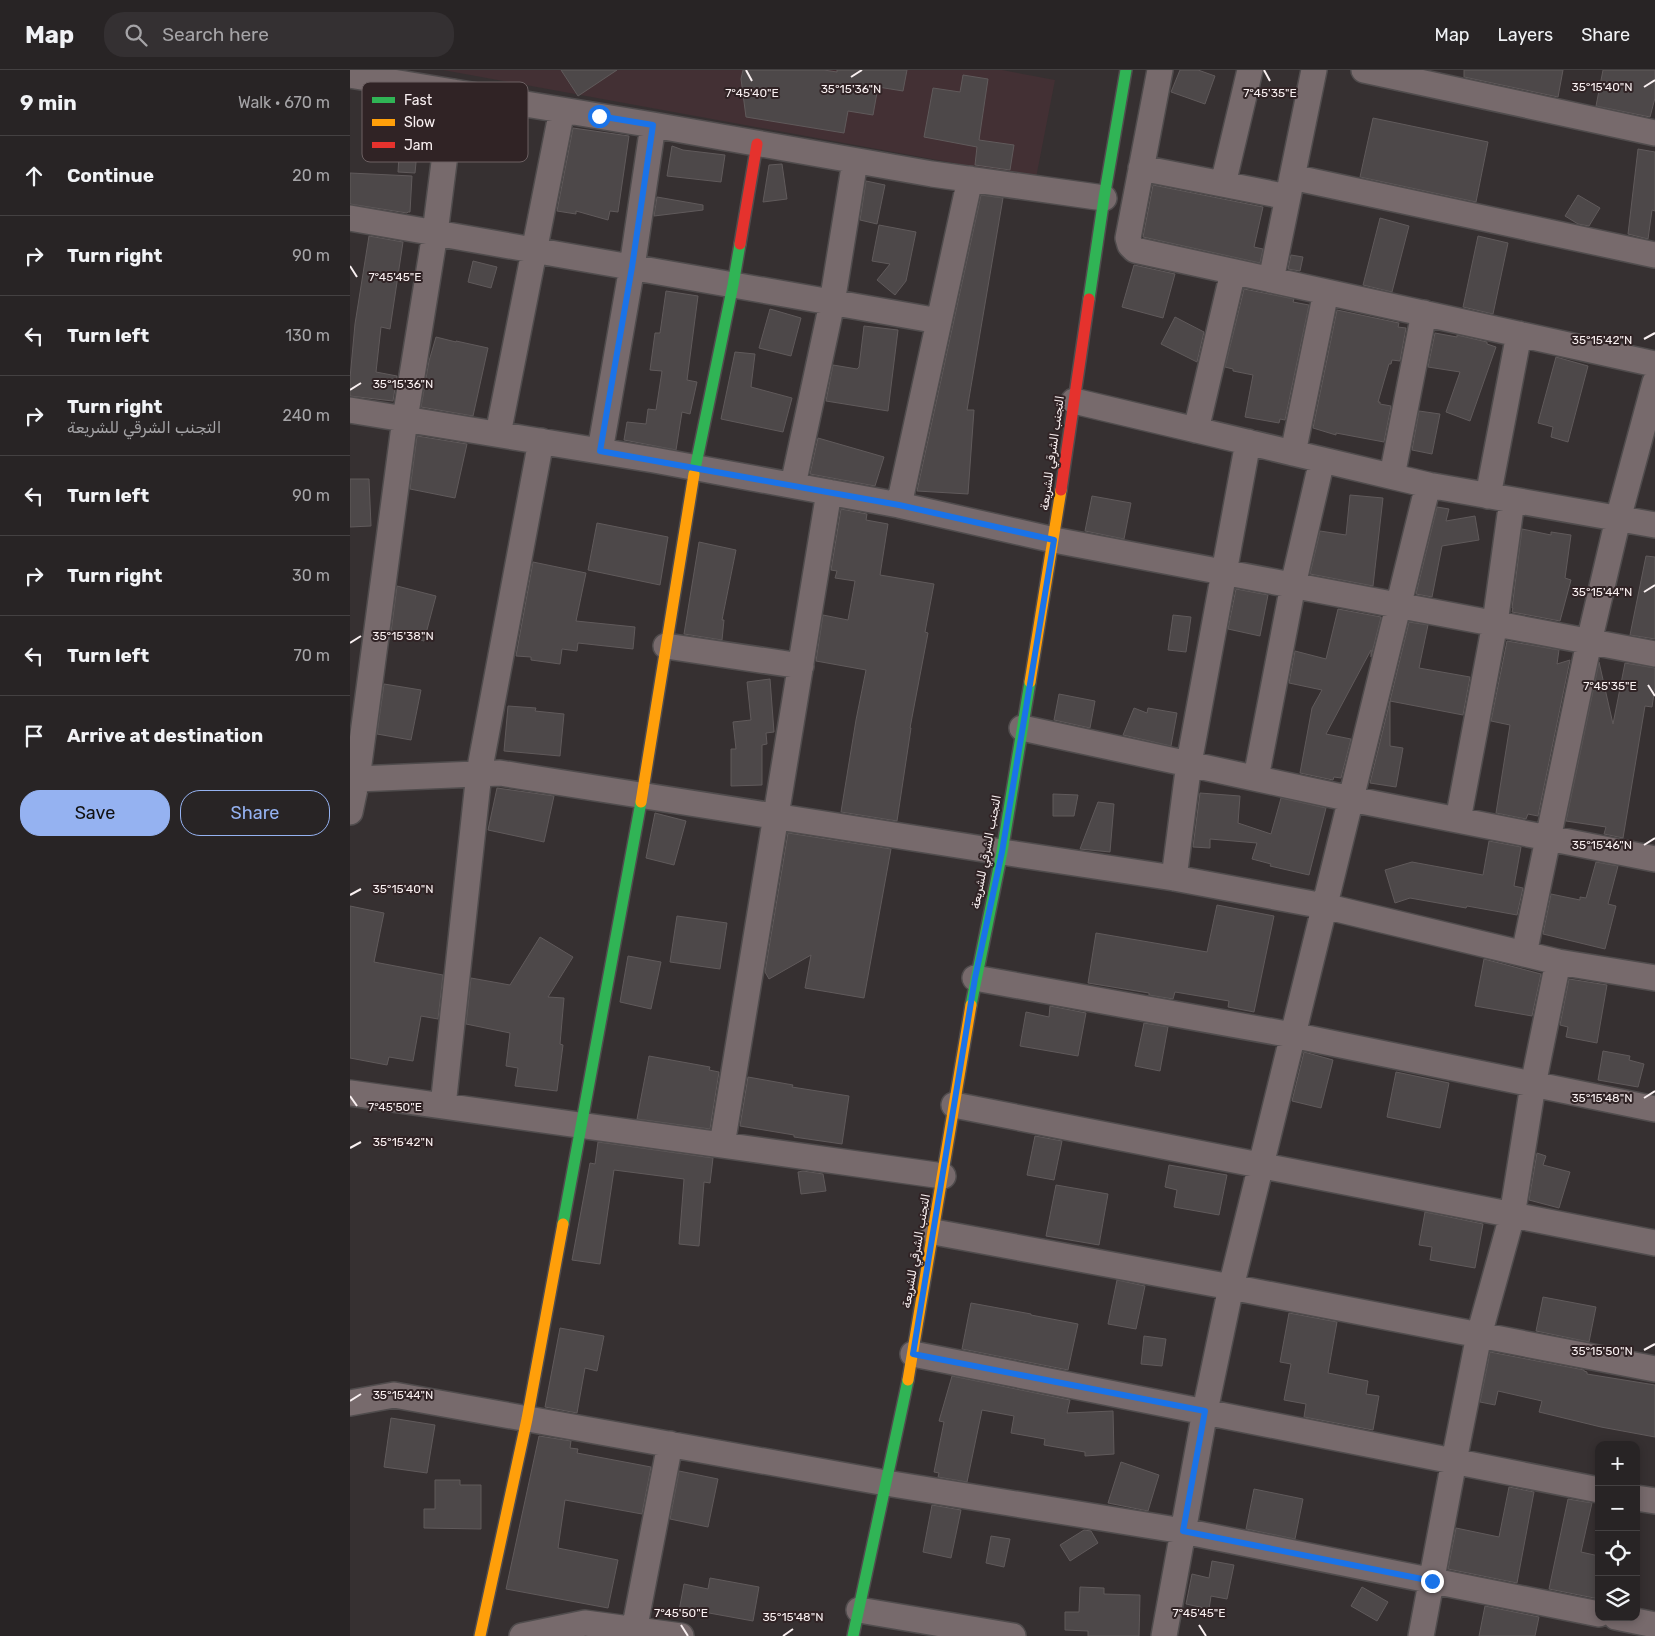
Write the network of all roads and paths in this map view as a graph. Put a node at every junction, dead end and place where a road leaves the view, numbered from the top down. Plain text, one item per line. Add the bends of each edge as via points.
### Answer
1 (1126, 70) edge
2 (1160, 70) edge
3 (1250, 70) edge
4 (1314, 70) edge
5 (1364, 70) edge
6 (350, 75) edge
7 (392, 82) edge
8 (528, 104) edge
9 (562, 110) junction
10 (653, 125) junction
11 (1655, 133) edge
12 (757, 144) junction
13 (856, 161) junction
14 (444, 162) edge
15 (1141, 168) junction
16 (970, 179) junction
17 (1223, 184) junction
18 (1290, 187) junction
19 (1104, 198) junction
20 (350, 218) edge
21 (435, 233) junction
22 (535, 250) junction
23 (1655, 255) edge
24 (632, 267) junction
25 (1233, 272) junction
26 (1271, 280) junction
27 (733, 285) junction
28 (1326, 292) junction
29 (832, 303) junction
30 (1424, 313) junction
31 (939, 321) junction
32 (1519, 334) junction
33 (1655, 364) edge
34 (1655, 382) edge
35 (1074, 401) junction
36 (350, 410) edge
37 (1650, 417) edge
38 (404, 419) junction
39 (1196, 430) junction
40 (498, 434) junction
41 (540, 441) junction
42 (1248, 442) junction
43 (600, 451) junction
44 (1293, 453) junction
45 (1322, 460) junction
46 (695, 467) junction
47 (1392, 476) junction
48 (1428, 485) junction
49 (793, 486) junction
50 (829, 492) junction
51 (1500, 498) junction
52 (899, 505) junction
53 (1618, 519) junction
54 (1655, 525) edge
55 (1054, 540) junction
56 (1224, 572) junction
57 (1293, 585) junction
58 (1399, 604) junction
59 (1495, 623) junction
60 (1589, 642) junction
61 (666, 646) junction
62 (1655, 654) edge
63 (801, 666) junction
64 (1022, 728) junction
65 (1189, 763) junction
66 (479, 773) junction
67 (353, 778) edge
68 (1256, 778) junction
69 (642, 795) junction
70 (1350, 799) junction
71 (350, 812) edge
72 (776, 816) junction
73 (1458, 820) junction
74 (1548, 838) junction
75 (1002, 852) junction
76 (1655, 859) edge
77 (1174, 878) junction
78 (1324, 906) junction
79 (1524, 954) junction
80 (1558, 962) junction
81 (975, 978) junction
82 (1655, 978) edge
83 (1292, 1035) junction
84 (1533, 1086) junction
85 (350, 1093) edge
86 (954, 1104) junction
87 (443, 1106) junction
88 (1655, 1109) edge
89 (580, 1125) junction
90 (722, 1145) junction
91 (1260, 1165) junction
92 (943, 1176) junction
93 (1512, 1216) junction
94 (934, 1232) junction
95 (1655, 1243) edge
96 (1231, 1287) junction
97 (1479, 1335) junction
98 (913, 1354) junction
99 (1655, 1369) edge
100 (350, 1403) edge
101 (1205, 1411) junction
102 (526, 1419) junction
103 (670, 1444) junction
104 (1454, 1461) junction
105 (886, 1484) junction
106 (1595, 1489) edge
107 (1640, 1499) edge
108 (1655, 1501) edge
109 (1183, 1531) junction
110 (1432, 1581) junction
111 (859, 1610) junction
112 (1595, 1613) edge
113 (1636, 1621) edge
114 (1655, 1625) edge
115 (634, 1633) edge
116 (480, 1636) edge
117 (522, 1636) edge
118 (681, 1636) edge
119 (853, 1636) edge
120 (1013, 1636) edge
121 (1164, 1636) edge
122 (1421, 1636) edge

1 - 19 main road, التجنب الشرقي للشريعة
2 - 15 street
3 - 17 street
4 - 18 street
5 - 11 street
6 - 7 street
8 - 9 street
9 - 10 street
9 - 22 street
10 - 12 street
10 - 24 street
12 - 13 street
12 - 27 main road
13 - 16 street
13 - 29 street
14 - 21 street
15 - 17 street
15 - 25 street via 1128,238 1132,248
16 - 19 street
16 - 31 street
17 - 18 street
18 - 23 street
18 - 26 street
19 - 35 main road, التجنب الشرقي للشريعة
20 - 21 street
21 - 22 street
21 - 38 street
22 - 24 street
22 - 40 street
24 - 27 street
24 - 43 street
25 - 26 street
25 - 39 street
26 - 28 street
27 - 29 street
27 - 46 main road
28 - 30 street
28 - 44 street
29 - 31 street
29 - 49 street
30 - 32 street
30 - 47 street
31 - 52 street
32 - 33 street
32 - 51 street
34 - 37 street
35 - 39 street
35 - 55 main road, التجنب الشرقي للشريعة
36 - 38 street
37 - 53 street
38 - 40 street
38 - 67 street
39 - 42 street
40 - 41 street
41 - 43 street
41 - 66 street
42 - 44 street
42 - 56 street
43 - 46 street
44 - 45 street
45 - 47 street
45 - 57 street
46 - 49 street
46 - 61 main road
47 - 48 street
48 - 51 street
48 - 58 street
49 - 50 street
50 - 52 street
50 - 63 street
51 - 53 street
51 - 59 street
52 - 55 street
53 - 54 street
53 - 60 street
55 - 56 street
55 - 64 main road, التجنب الشرقي للشريعة
56 - 57 street
56 - 65 street
57 - 58 street
57 - 68 street
58 - 59 street
58 - 70 street
59 - 60 street
59 - 73 street
60 - 62 street
60 - 74 street
61 - 63 street
61 - 69 main road
63 - 72 street
64 - 65 street
64 - 75 main road, التجنب الشرقي للشريعة
65 - 68 street
65 - 77 street
66 - 67 street
66 - 69 street via 500,773
66 - 87 street
67 - 71 street
68 - 70 street
69 - 72 street
69 - 89 main road
70 - 73 street
70 - 78 street
72 - 75 street
72 - 90 street
73 - 74 street
74 - 76 street
74 - 79 street
75 - 77 street
75 - 81 main road, التجنب الشرقي للشريعة
77 - 78 street
78 - 79 street
78 - 83 street
79 - 80 street
80 - 82 street
80 - 84 street
81 - 83 street
81 - 86 main road, التجنب الشرقي للشريعة
83 - 84 street
83 - 91 street
84 - 88 street
84 - 93 street
85 - 87 street
86 - 91 street
86 - 92 main road, التجنب الشرقي للشريعة
87 - 89 street
89 - 90 street
89 - 102 main road
90 - 92 street
91 - 93 street
91 - 96 street
92 - 94 main road, التجنب الشرقي للشريعة
93 - 95 street
93 - 97 street
94 - 96 street
94 - 98 main road, التجنب الشرقي للشريعة
96 - 97 street
96 - 101 street
97 - 99 street
97 - 104 street
98 - 101 street
98 - 105 main road, التجنب الشرقي للشريعة
100 - 102 street via 394,1395
101 - 104 street
101 - 109 street
102 - 103 street
102 - 116 main road
103 - 105 street
103 - 115 street
104 - 106 street
104 - 110 street
105 - 109 street
105 - 111 main road, التجنب الشرقي للشريعة
107 - 108 street
109 - 110 street
109 - 121 street
110 - 112 street
110 - 122 street
111 - 119 main road, التجنب الشرقي للشريعة
111 - 120 street
113 - 114 street
115 - 117 street via 585,1622
115 - 118 street

